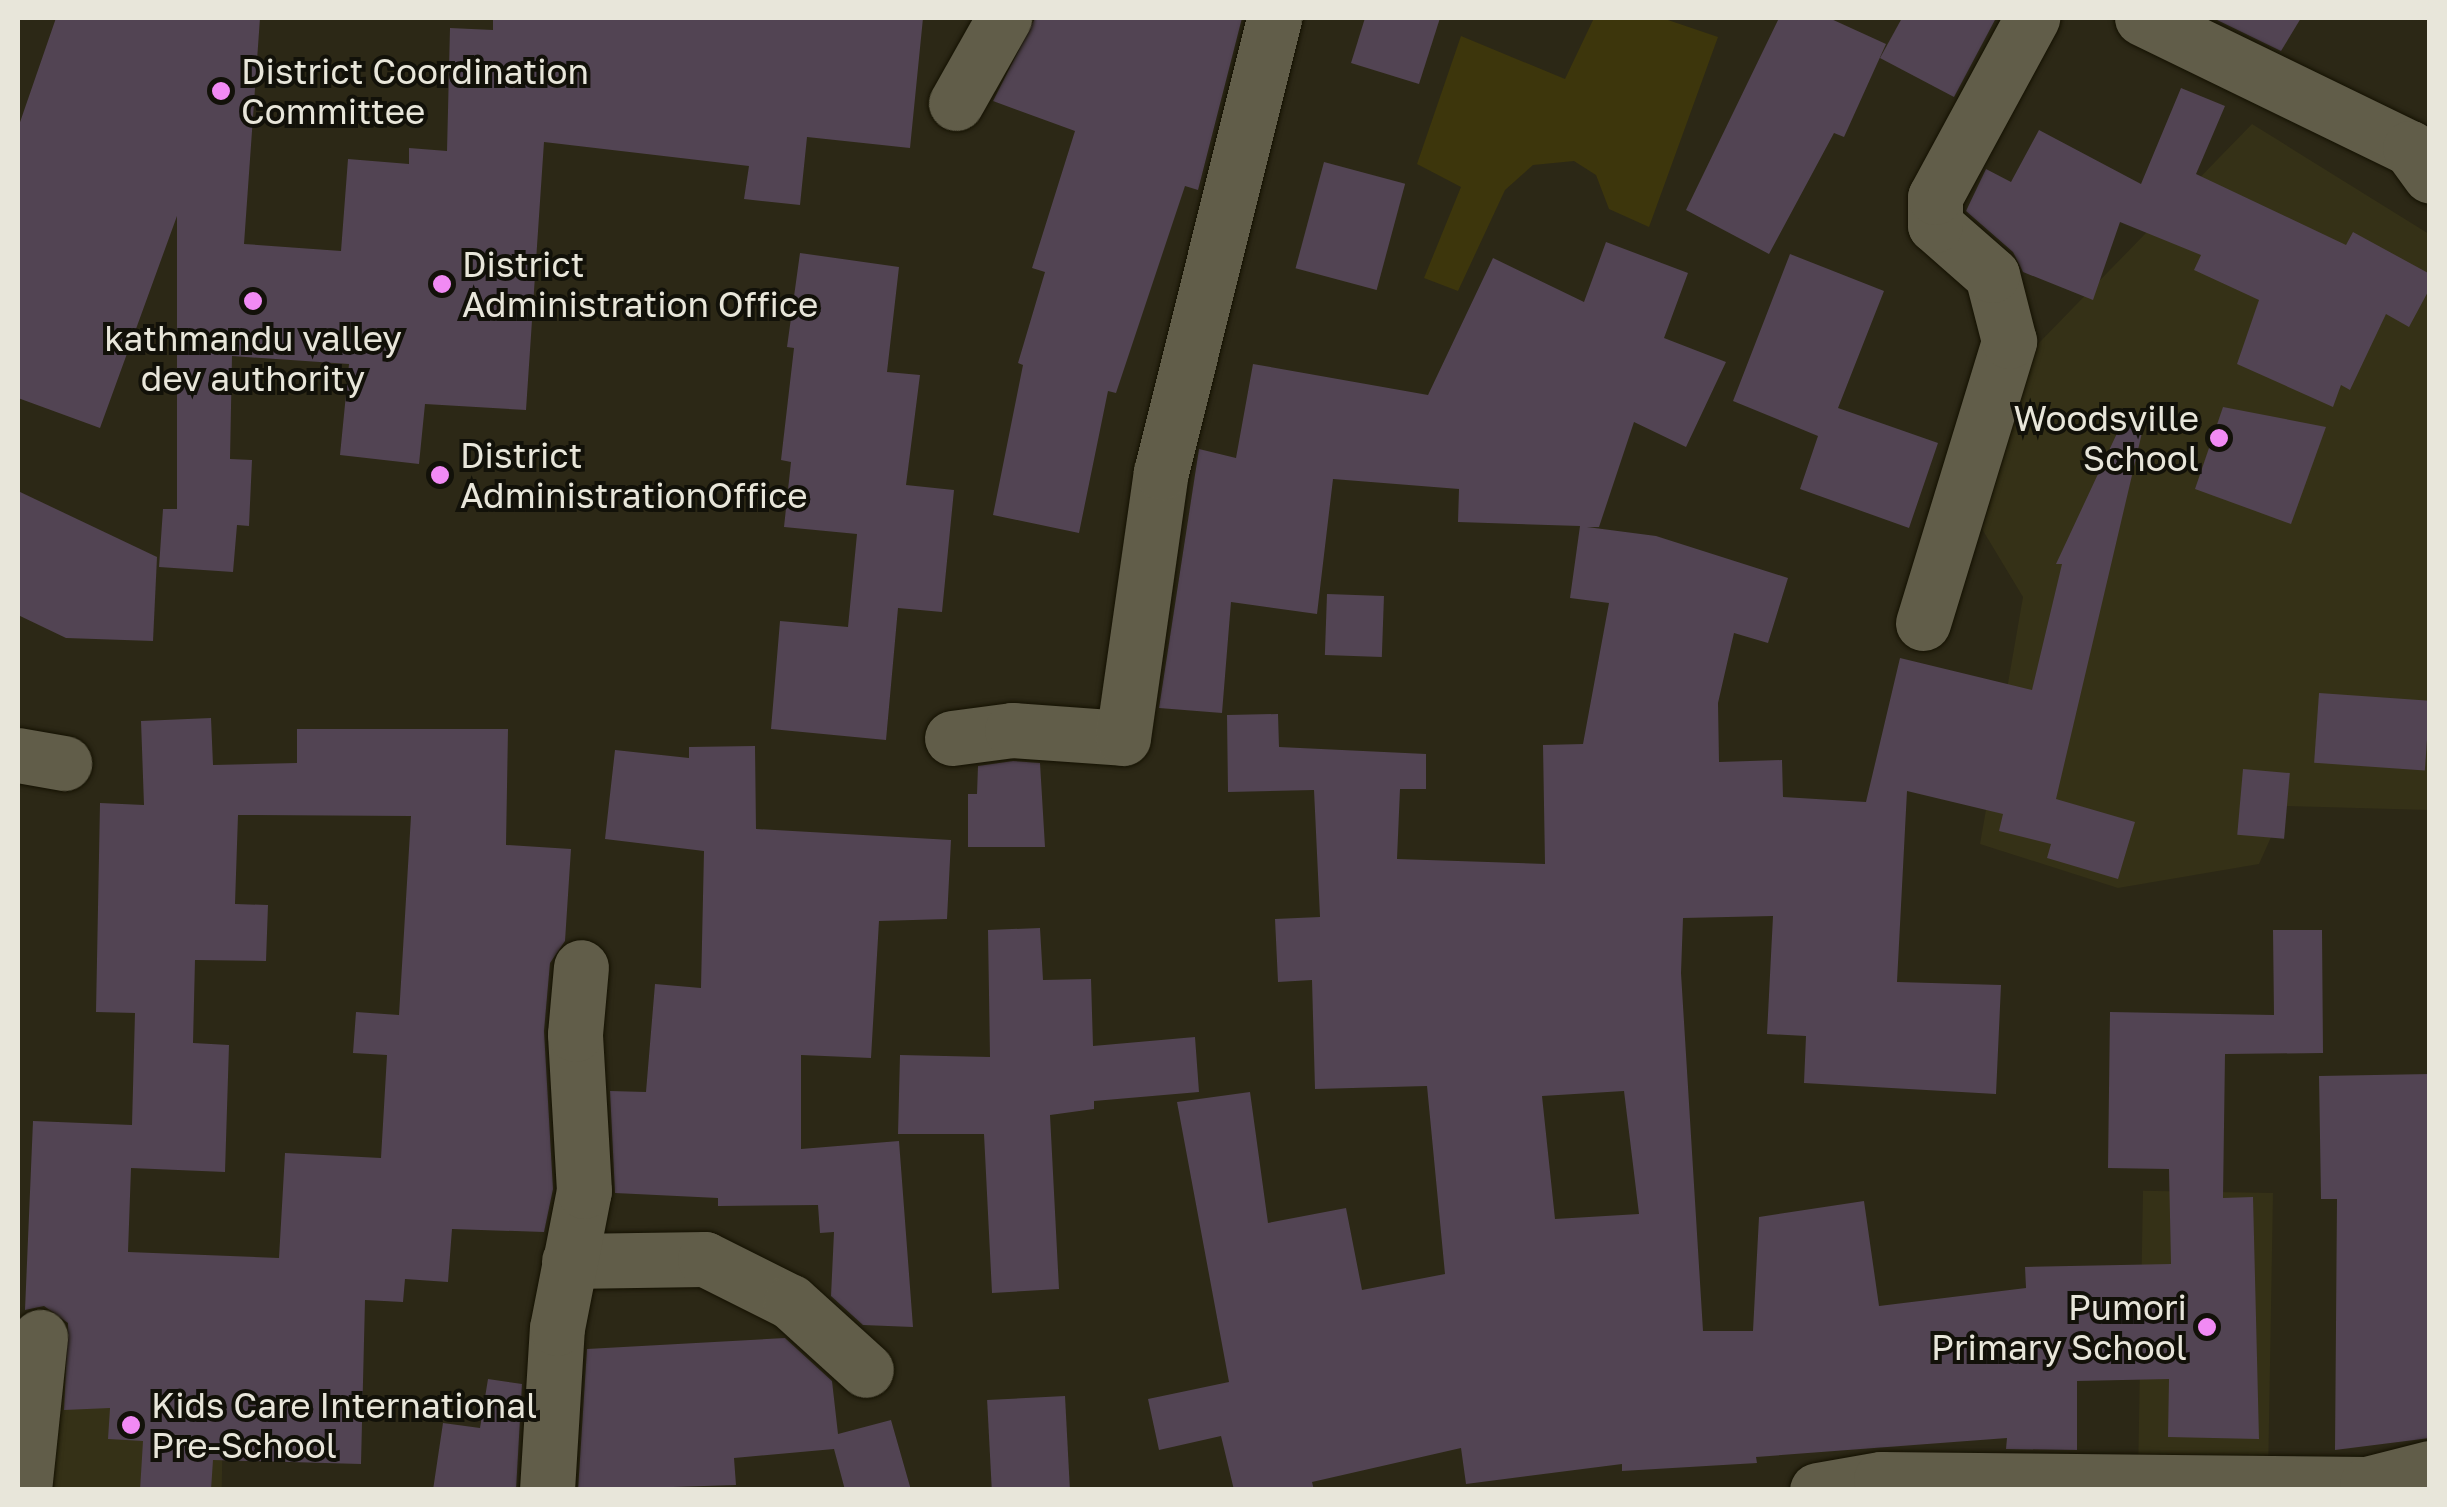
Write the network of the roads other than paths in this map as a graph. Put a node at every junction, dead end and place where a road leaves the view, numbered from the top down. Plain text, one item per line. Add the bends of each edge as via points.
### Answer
1 (1004, 18) edge
2 (1274, 18) edge
3 (2032, 18) edge
4 (2142, 18) edge
5 (956, 103) dead end
6 (2430, 176) edge
7 (1923, 623) dead end
8 (952, 738) dead end
9 (581, 967) dead end
10 (569, 1261) junction
11 (40, 1337) dead end
12 (866, 1370) dead end
13 (2430, 1468) edge
14 (24, 1490) edge
15 (547, 1490) edge
16 (1817, 1490) edge

1 - 5 street
2 - 8 street via 1161,472 1123,738 1012,730
3 - 7 street via 1936,197 1934,225 1992,275 2009,341
4 - 6 street via 2410,148
9 - 10 street via 575,1034 584,1191
10 - 12 street via 706,1259 791,1302
10 - 15 street via 556,1328
11 - 14 street
13 - 16 street via 2366,1484 1881,1480

